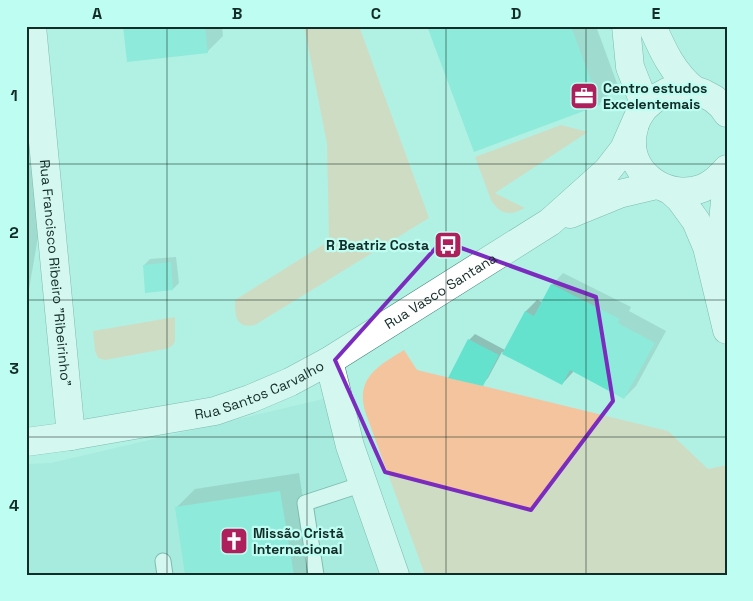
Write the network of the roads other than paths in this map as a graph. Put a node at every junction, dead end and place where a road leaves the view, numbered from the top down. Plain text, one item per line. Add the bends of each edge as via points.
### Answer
1 (32, 26) edge
2 (626, 26) edge
3 (652, 26) edge
4 (708, 90) edge
5 (33, 105) edge
6 (727, 113) edge
7 (639, 117) junction
8 (727, 169) edge
9 (727, 180) edge
10 (664, 188) junction
11 (550, 222) junction
12 (724, 319) edge
13 (329, 361) junction
14 (71, 436) junction
15 (26, 442) edge
16 (363, 484) junction
17 (316, 575) edge
18 (395, 575) edge

1 - 5 street, Rua Francisco Ribeiro "Ribeirinho"
2 - 7 street via 630,67 643,100
3 - 4 street via 665,55 686,83
4 - 6 street
4 - 7 street via 668,92 654,99
5 - 14 street, Rua Francisco Ribeiro "Ribeirinho"
7 - 10 street via 632,139 633,153 646,176
7 - 11 street, Rua Vasco Santana via 624,149 607,171
8 - 10 street, Rua Vasco Santana via 704,188 688,192
9 - 12 street via 719,263
10 - 11 street, Rua Vasco Santana via 619,194
10 - 12 street via 680,198 696,221 707,247
11 - 13 street, Rua Vasco Santana
13 - 14 street, Rua Santos Carvalho via 282,385 215,411
13 - 16 street, Rua Santos Carvalho
14 - 15 street, Rua Santos Carvalho
16 - 17 lane via 305,503
16 - 18 street, Rua Santos Carvalho

